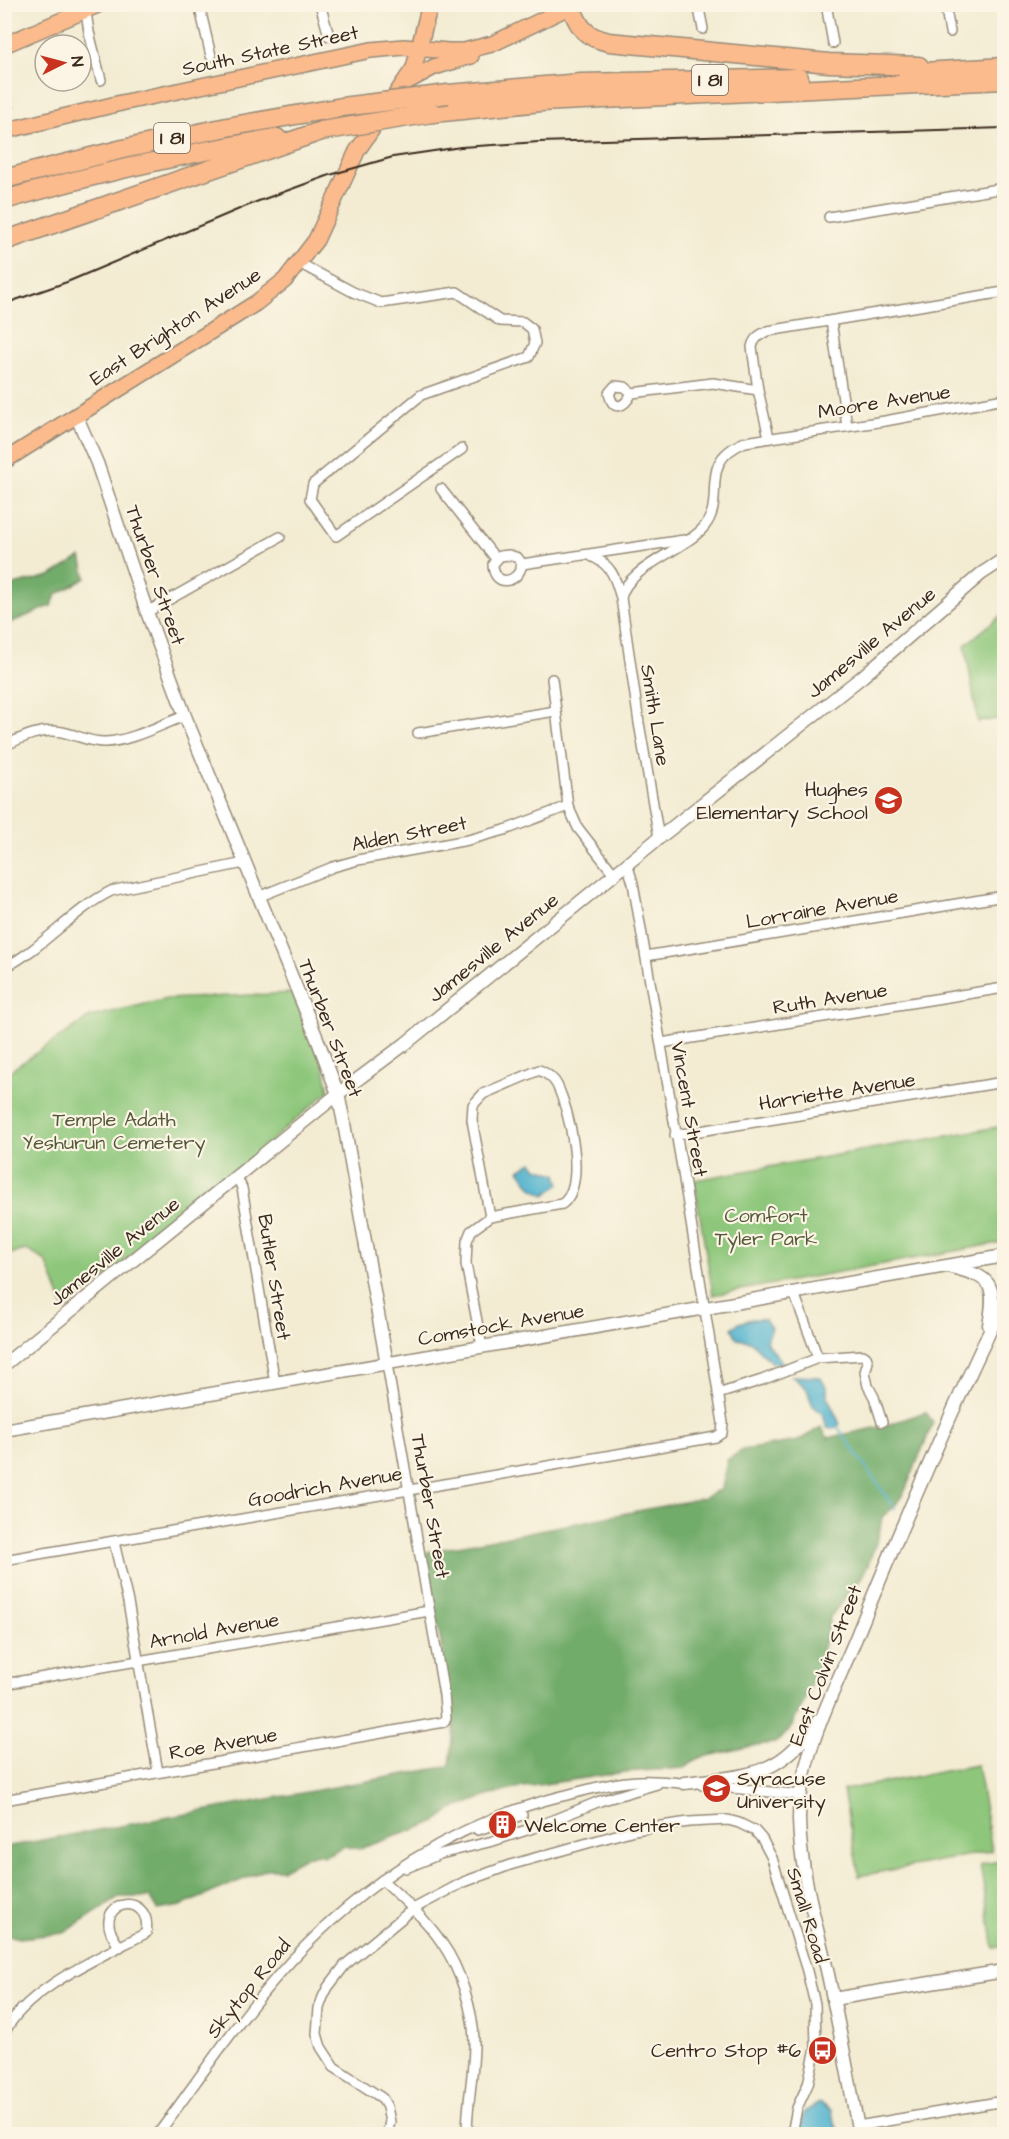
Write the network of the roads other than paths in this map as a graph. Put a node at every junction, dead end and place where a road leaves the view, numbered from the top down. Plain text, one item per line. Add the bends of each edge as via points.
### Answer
1 (199, 4) edge
2 (320, 4) edge
3 (430, 4) edge
4 (698, 4) edge
5 (826, 4) edge
6 (945, 4) edge
7 (572, 5) edge
8 (90, 6) edge
9 (703, 28) dead end
10 (950, 32) dead end
11 (329, 36) dead end
12 (833, 43) dead end
13 (492, 44) junction
14 (4, 45) edge
15 (420, 47) junction
16 (387, 48) junction
17 (211, 56) dead end
18 (1005, 67) edge
19 (414, 68) junction
20 (972, 68) junction
21 (101, 80) dead end
22 (1005, 80) edge
23 (404, 84) junction
24 (4, 91) edge
25 (8, 110) dead end
26 (321, 130) junction
27 (4, 131) edge
28 (4, 179) edge
29 (1005, 188) edge
30 (4, 200) edge
31 (829, 217) dead end
32 (4, 241) edge
33 (299, 263) junction
34 (1005, 292) edge
35 (831, 321) junction
36 (758, 390) junction
37 (632, 393) dead end
38 (1005, 399) edge
39 (76, 415) junction
40 (848, 426) junction
41 (769, 437) junction
42 (462, 449) dead end
43 (4, 461) edge
44 (441, 489) dead end
45 (280, 537) dead end
46 (689, 539) junction
47 (589, 555) junction
48 (496, 559) junction
49 (1005, 559) edge
50 (522, 564) junction
51 (621, 598) junction
52 (147, 612) junction
53 (552, 679) dead end
54 (556, 711) junction
55 (185, 716) junction
56 (418, 733) dead end
57 (4, 746) edge
58 (568, 806) junction
59 (659, 838) junction
60 (244, 863) junction
61 (627, 863) junction
62 (614, 874) junction
63 (1005, 896) edge
64 (258, 897) junction
65 (646, 956) junction
66 (4, 968) edge
67 (1005, 988) edge
68 (661, 1043) junction
69 (1005, 1082) edge
70 (338, 1094) junction
71 (675, 1135) junction
72 (237, 1177) junction
73 (490, 1217) junction
74 (1005, 1256) edge
75 (947, 1266) junction
76 (794, 1293) junction
77 (1005, 1302) edge
78 (705, 1308) junction
79 (987, 1338) junction
80 (482, 1347) junction
81 (818, 1358) junction
82 (387, 1364) junction
83 (4, 1365) edge
84 (275, 1383) junction
85 (718, 1394) junction
86 (882, 1422) dead end
87 (4, 1430) edge
88 (722, 1432) joint
89 (408, 1490) junction
90 (114, 1542) junction
91 (4, 1560) edge
92 (429, 1611) junction
93 (138, 1662) junction
94 (4, 1684) edge
95 (825, 1713) junction
96 (446, 1720) joint
97 (158, 1772) junction
98 (665, 1782) junction
99 (684, 1783) junction
100 (801, 1795) junction
101 (4, 1800) edge
102 (514, 1814) junction
103 (489, 1823) junction
104 (521, 1831) junction
105 (493, 1841) junction
106 (382, 1880) junction
107 (413, 1910) junction
108 (120, 1947) junction
109 (1005, 1971) edge
110 (833, 1999) junction
111 (4, 2034) edge
112 (1005, 2101) edge
113 (858, 2130) edge
114 (158, 2134) edge
115 (387, 2134) edge
116 (467, 2134) edge
117 (792, 2134) edge

1 - 17 street
2 - 11 street
3 - 15 main road, East Brighton Avenue
4 - 9 street
5 - 12 street
6 - 10 street
7 - 13 main road, South State Street
7 - 20 highway via 585,32 609,42 829,63
8 - 14 main road
8 - 21 street via 89,32
13 - 15 main road, South State Street via 464,51
13 - 23 main road via 465,59 434,67
15 - 16 main road, South State Street
15 - 19 main road, East Brighton Avenue
16 - 19 main road
16 - 27 main road, South State Street
18 - 20 highway, I 81
19 - 23 main road, East Brighton Avenue
20 - 28 highway, I 81, bridge via 824,78 581,83 448,94 227,127
22 - 26 highway, I 81, bridge via 542,102
23 - 33 main road, East Brighton Avenue via 357,151 325,225
24 - 25 street
26 - 30 highway, I 81 via 127,168
26 - 32 highway
29 - 31 street
33 - 39 main road, East Brighton Avenue via 256,303
33 - 42 street via 381,303 457,292 500,321 523,322 532,329 535,343 529,357 421,396 313,484 310,499 336,536
34 - 35 street
35 - 36 street via 768,332 756,338 752,347
35 - 40 street
36 - 37 street via 713,382
36 - 41 street
38 - 40 street, Moore Avenue
39 - 43 main road, East Brighton Avenue
39 - 52 street, Thurber Street via 97,463
40 - 41 street, Moore Avenue
41 - 46 street via 739,444 728,451 716,468 711,516 703,529
44 - 48 street
45 - 52 street
46 - 47 street
46 - 51 street via 643,570 627,584
47 - 50 street
47 - 51 street, Smith Lane via 611,570
48 - 50 street via 509,555
48 - 50 street via 493,572 505,581 520,573
49 - 59 street, Jamesville Avenue via 981,574 863,676
51 - 59 street, Smith Lane
52 - 55 street, Thurber Street
53 - 54 street
54 - 56 street
54 - 58 street
55 - 57 street via 105,743 45,731
55 - 60 street, Thurber Street
58 - 62 street via 578,828
58 - 64 street, Alden Street via 468,840 358,860
59 - 61 street, Jamesville Avenue
60 - 64 street, Thurber Street
60 - 66 street via 111,891 96,898 28,954
61 - 62 street, Jamesville Avenue
61 - 65 street, Vincent Street
62 - 70 street, Jamesville Avenue
63 - 65 street, Lorraine Avenue
64 - 70 street, Thurber Street
65 - 68 street, Vincent Street
67 - 68 street, Ruth Avenue
68 - 71 street, Vincent Street
69 - 71 street, Harriette Avenue
70 - 72 street, Jamesville Avenue
70 - 82 street, Thurber Street
71 - 78 street, Vincent Street
72 - 83 street, Jamesville Avenue
72 - 84 street, Butler Street via 252,1240
73 - 73 street via 562,1204 573,1190 572,1134 565,1108 556,1083 539,1070 483,1094 473,1105 472,1120
73 - 80 street via 471,1231 467,1241 466,1264
74 - 75 street, Comstock Avenue
75 - 76 street, Comstock Avenue
75 - 79 street via 974,1273 992,1289
76 - 78 street, Comstock Avenue
76 - 81 street
77 - 79 street, East Colvin Street
78 - 80 street, Comstock Avenue
78 - 85 street, Vincent Street
79 - 95 street, East Colvin Street via 901,1528
80 - 82 street, Comstock Avenue
81 - 85 street
81 - 86 street via 863,1354 868,1362 868,1386
82 - 84 street, Comstock Avenue
82 - 89 street, Thurber Street
84 - 87 street, Comstock Avenue
85 - 88 street, Vincent Street
88 - 89 street, Goodrich Avenue via 716,1437
89 - 90 street, Goodrich Avenue
89 - 92 street, Thurber Street
90 - 91 street, Goodrich Avenue
90 - 93 street
92 - 93 street, Arnold Avenue
92 - 96 street, Thurber Street
93 - 94 street, Arnold Avenue
93 - 97 street
95 - 99 street via 780,1761 738,1777
95 - 100 street, East Colvin Street
96 - 97 street, Roe Avenue via 430,1726
97 - 101 street, Roe Avenue
98 - 99 street, Skytop Road
98 - 102 street, Skytop Road via 638,1780 609,1785
98 - 104 street, Skytop Road
99 - 100 street, Skytop Road
100 - 110 street, East Colvin Street via 801,1856
102 - 103 street, Skytop Road
102 - 104 street
103 - 105 street
103 - 106 street, Skytop Road via 448,1838
104 - 105 street, Skytop Road
105 - 106 street, Skytop Road via 440,1854
106 - 107 street
106 - 114 street, Skytop Road via 290,1961
107 - 115 street, Small Road via 345,1965 328,1987 317,2021 321,2047 334,2067 382,2098 390,2122
107 - 116 street via 444,1945 471,2017 474,2040
107 - 117 street, Small Road via 448,1889 510,1865 634,1830 689,1822 739,1822 762,1839 772,1858 815,2004 816,2048
108 - 108 street via 146,1933 146,1921 137,1906 117,1907 110,1914 108,1925
108 - 111 street via 46,1988 16,2015
109 - 110 street
110 - 113 street, East Colvin Street
112 - 113 street

